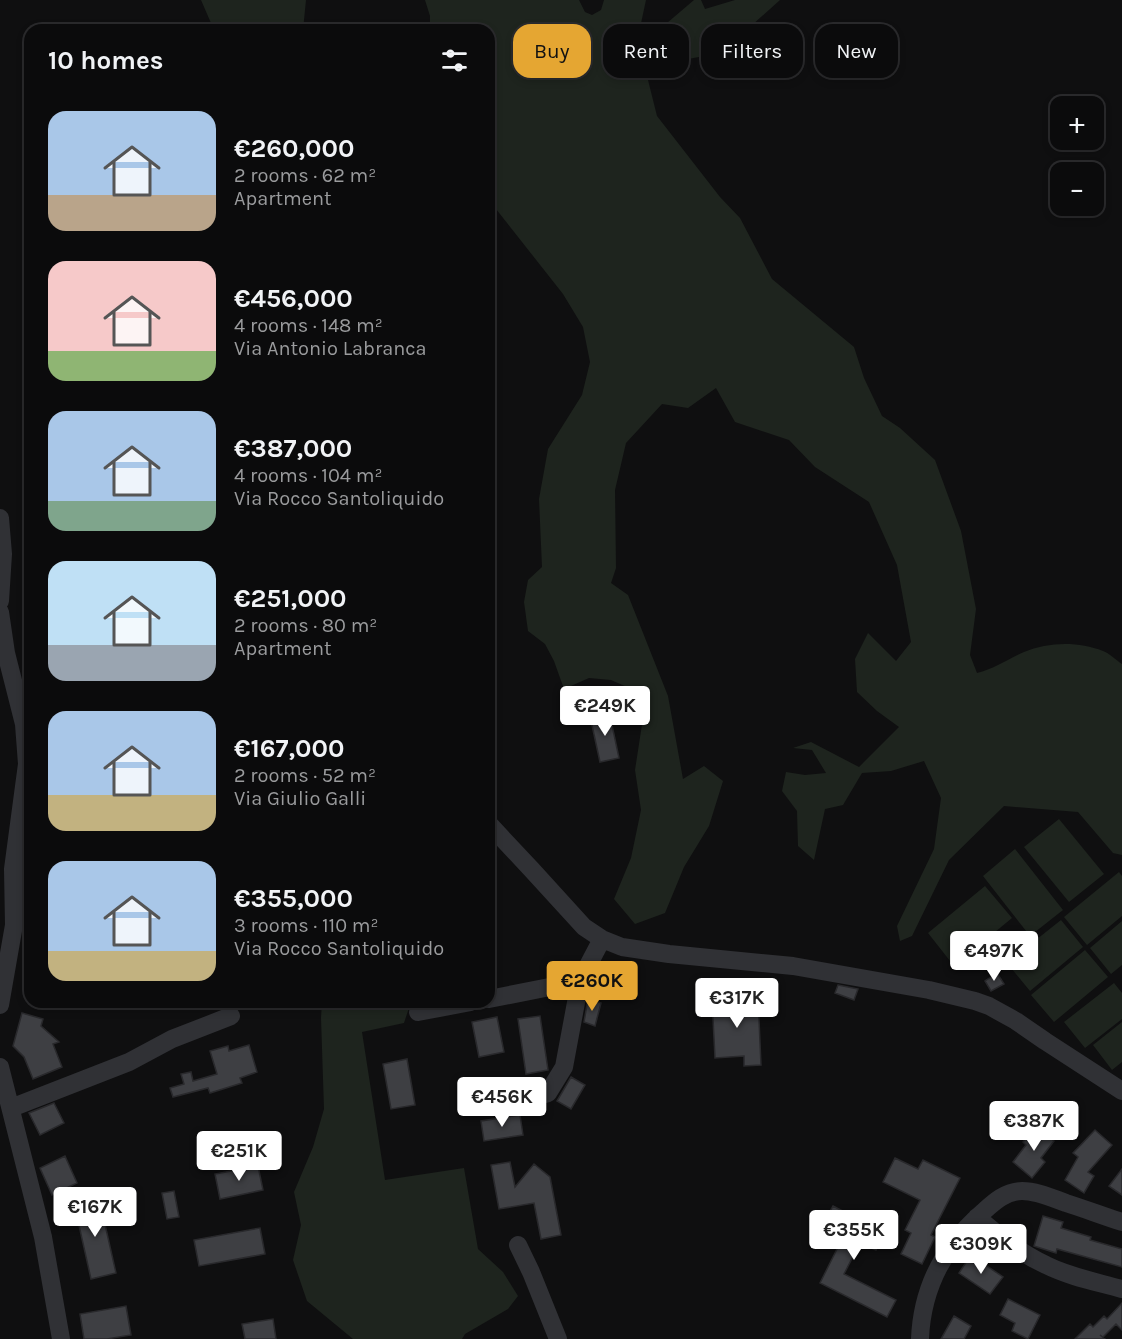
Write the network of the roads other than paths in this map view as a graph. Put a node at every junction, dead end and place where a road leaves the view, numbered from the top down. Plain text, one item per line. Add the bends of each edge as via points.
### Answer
1 (0, 518) edge
2 (0, 601) edge
3 (0, 612) edge
4 (24, 724) edge
5 (24, 786) edge
6 (495, 830) edge
7 (602, 939) junction
8 (580, 981) junction
9 (495, 998) edge
10 (0, 1005) edge
11 (439, 1008) edge
12 (418, 1012) dead end
13 (231, 1016) dead end
14 (0, 1067) edge
15 (1122, 1091) edge
16 (514, 1103) dead end
17 (11, 1108) junction
18 (976, 1217) junction
19 (1122, 1222) edge
20 (518, 1245) dead end
21 (1122, 1289) edge
22 (61, 1339) edge
23 (558, 1339) edge
24 (920, 1339) edge

1 - 2 street
3 - 4 street
5 - 10 street via 13,869 14,925
6 - 7 street via 584,927
7 - 8 street
7 - 15 street via 622,947 793,966 975,1000 1016,1021
8 - 9 street
8 - 16 street via 564,1066 548,1093
11 - 12 street
13 - 17 street via 172,1039 129,1062
14 - 17 street
17 - 22 street via 43,1237
18 - 19 street via 1001,1197 1023,1191
18 - 21 street via 1009,1244 1047,1266
18 - 24 street via 935,1271 924,1306
20 - 23 street

